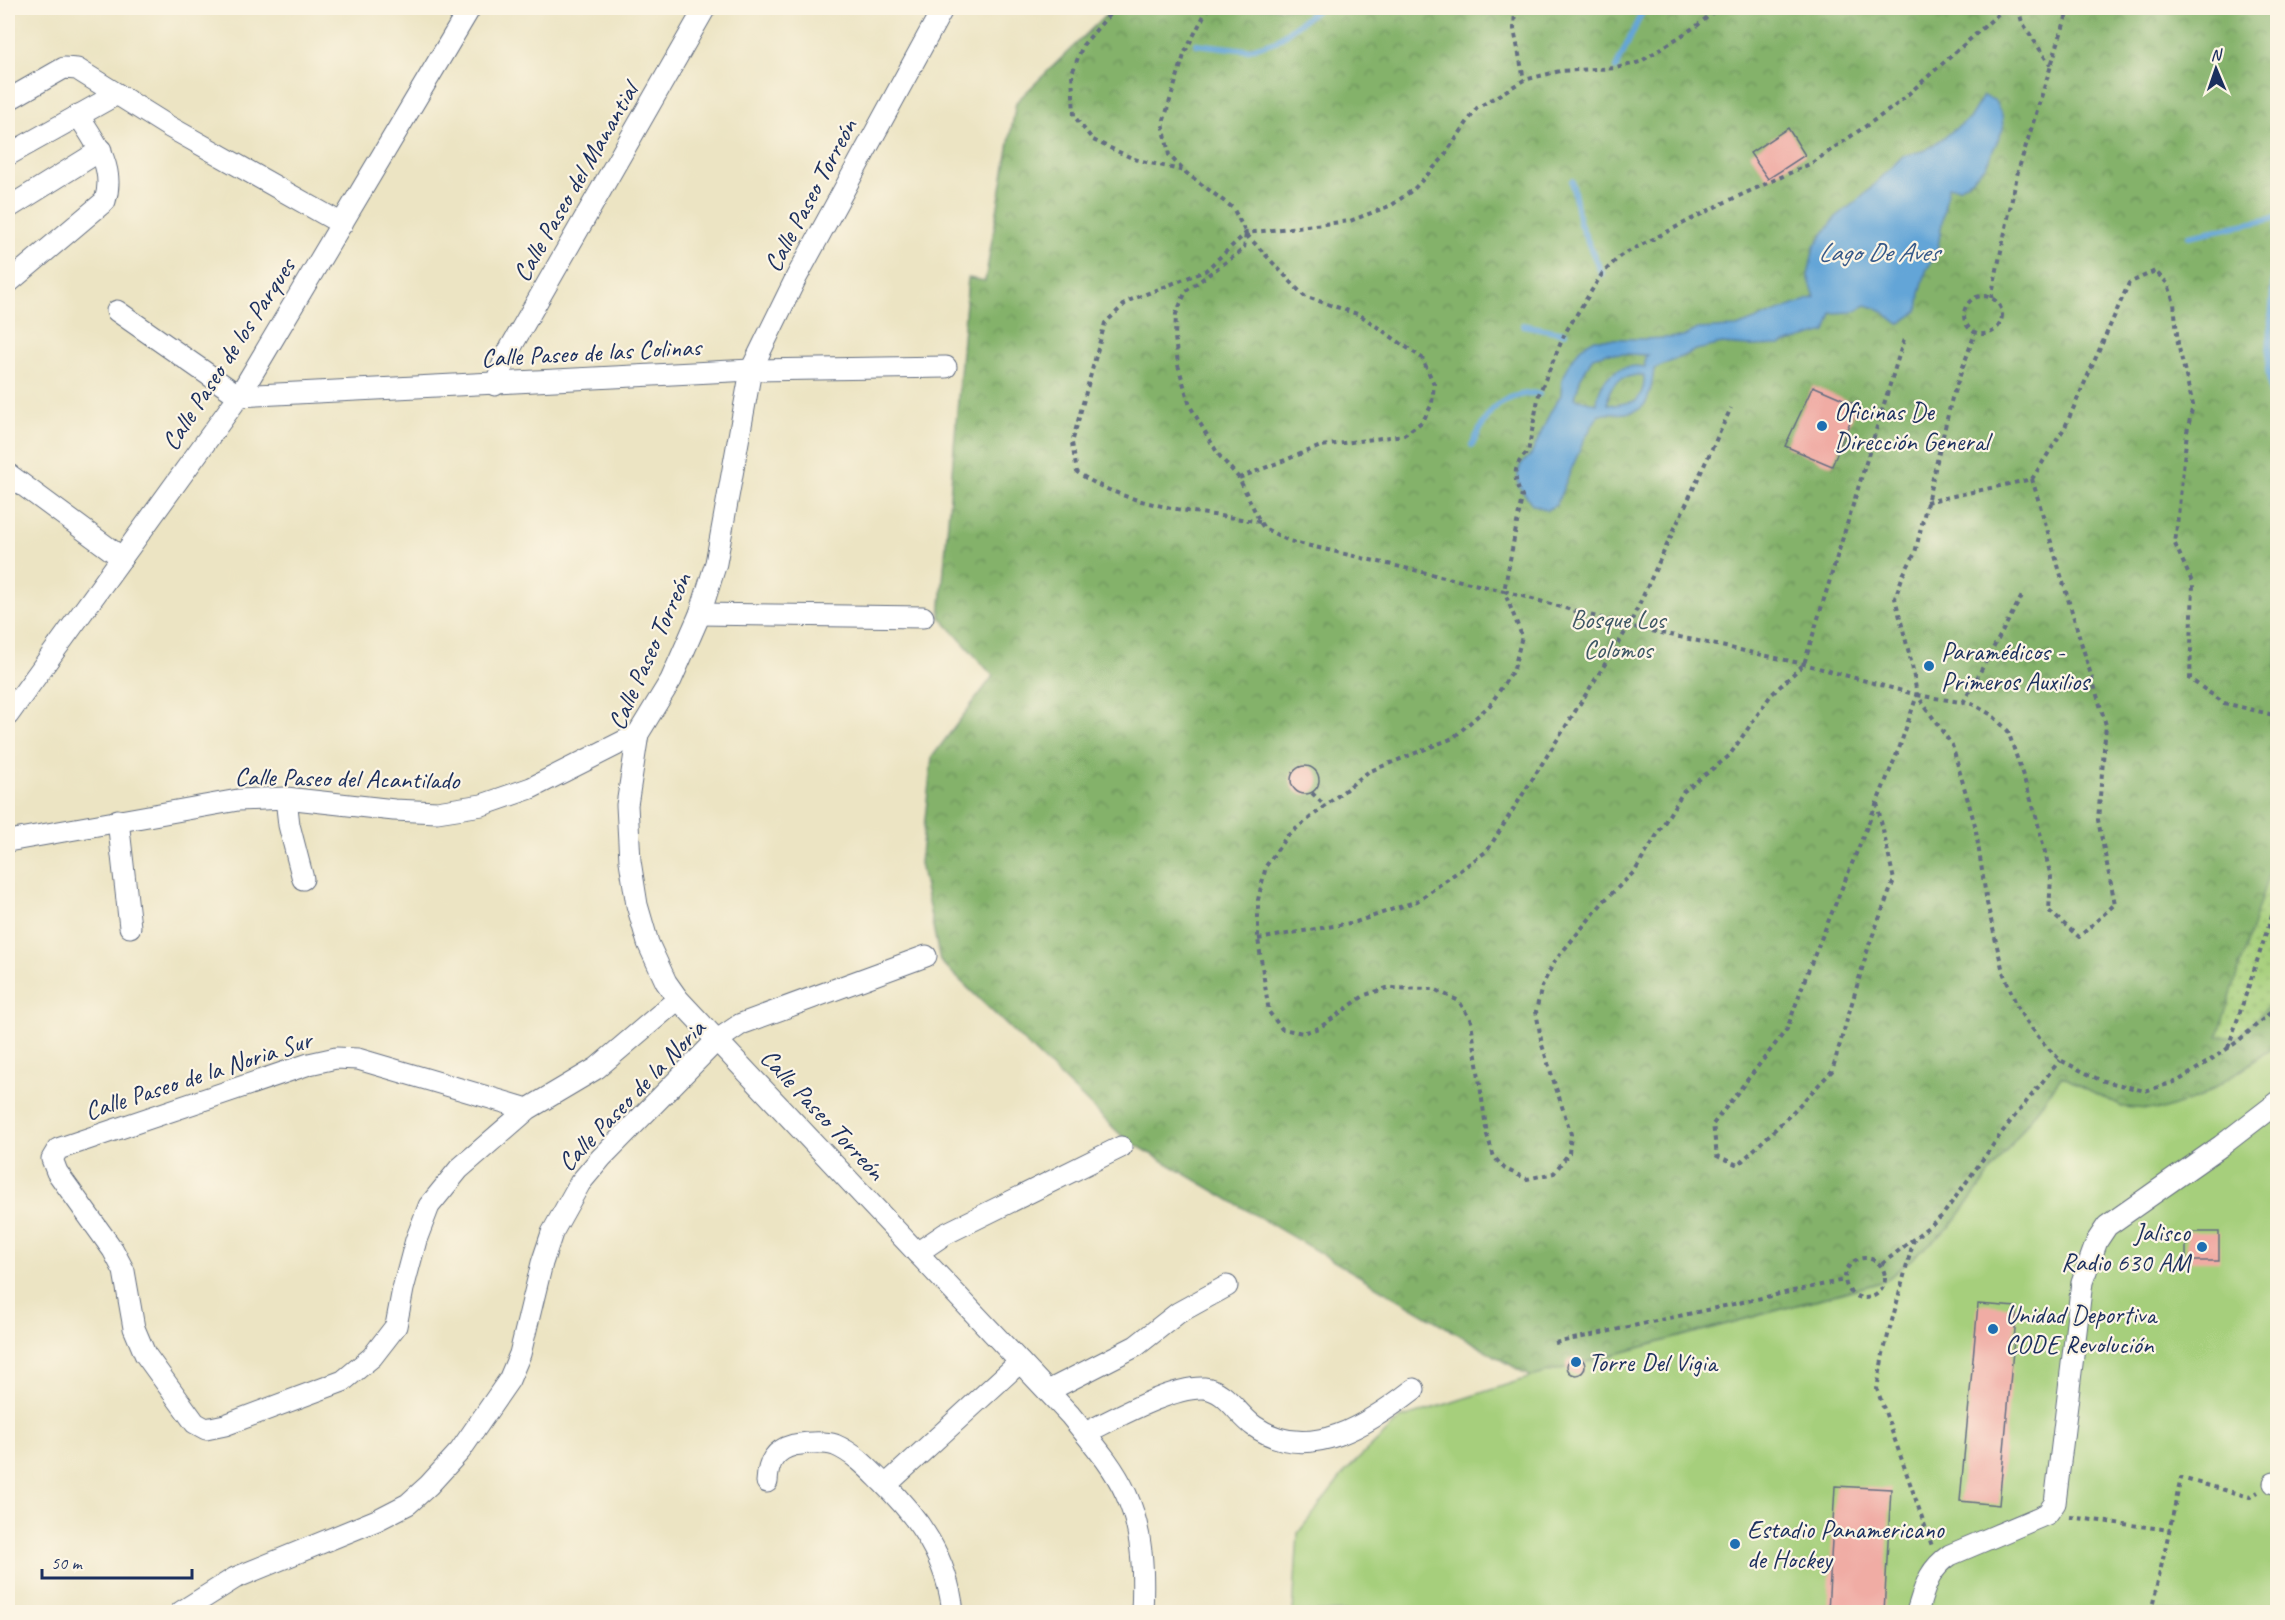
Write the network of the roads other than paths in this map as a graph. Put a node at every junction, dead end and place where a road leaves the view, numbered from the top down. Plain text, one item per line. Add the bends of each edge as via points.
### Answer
1 (470, 8) edge
2 (705, 8) edge
3 (943, 8) edge
4 (117, 93) junction
5 (8, 100) edge
6 (78, 115) junction
7 (101, 150) junction
8 (8, 155) edge
9 (8, 208) edge
10 (342, 224) junction
11 (8, 283) edge
12 (117, 311) dead end
13 (946, 367) dead end
14 (751, 370) junction
15 (495, 385) junction
16 (239, 396) junction
17 (8, 474) edge
18 (122, 558) junction
19 (700, 614) junction
20 (923, 617) dead end
21 (8, 715) edge
22 (638, 735) junction
23 (286, 798) junction
24 (118, 820) junction
25 (8, 841) edge
26 (303, 879) dead end
27 (130, 927) dead end
28 (926, 956) dead end
29 (678, 999) junction
30 (716, 1041) junction
31 (2277, 1102) edge
32 (528, 1109) junction
33 (1121, 1147) dead end
34 (916, 1253) junction
35 (1227, 1286) dead end
36 (1020, 1362) junction
37 (1414, 1389) dead end
38 (1048, 1391) junction
39 (1085, 1433) junction
40 (767, 1482) dead end
41 (886, 1485) junction
42 (218, 1590) junction
43 (181, 1612) edge
44 (211, 1612) edge
45 (953, 1612) edge
46 (1142, 1612) edge
47 (1917, 1612) edge

1 - 10 street, Calle Paseo de los Parques
2 - 15 street, Calle Paseo del Manantial via 507,354
3 - 14 street, Calle Paseo Torreón via 796,278
4 - 5 street via 64,68
4 - 6 street
4 - 10 street
6 - 7 street
6 - 8 street
7 - 9 street
7 - 11 street via 109,180 105,201
10 - 16 street, Calle Paseo de los Parques
12 - 16 street
13 - 14 street, Calle Paseo de las Colinas
14 - 15 street, Calle Paseo de las Colinas
14 - 19 street, Calle Paseo Torreón via 716,563
15 - 16 street, Calle Paseo de las Colinas
16 - 18 street, Calle Paseo de los Parques
17 - 18 street
18 - 21 street, Calle Paseo de los Parques
19 - 20 street
19 - 22 street, Calle Paseo Torreón via 671,680
22 - 23 street, Calle Paseo del Acantilado via 531,788 482,806 437,812
22 - 29 street, Calle Paseo Torreón via 627,805 630,861 648,943
23 - 24 street, Calle Paseo del Acantilado via 238,800
23 - 26 street via 288,825
24 - 25 street, Calle Paseo del Acantilado
24 - 27 street
28 - 30 street, Calle Paseo de la Noria via 741,1024
29 - 30 street, Calle Paseo Torreón
29 - 32 street via 597,1068
30 - 34 street, Calle Paseo Torreón
30 - 42 street, Calle Paseo de la Noria via 601,1158 569,1200 545,1253 520,1354 509,1380 460,1452 408,1504 234,1578
31 - 47 street via 2107,1226 2097,1241 2082,1282 2055,1503 2047,1514 1938,1563 1930,1574
32 - 32 street, Calle Paseo de la Noria Sur via 358,1059 336,1058 58,1149 52,1159 124,1271 134,1328 145,1354 195,1423 206,1429 343,1380 372,1357 396,1326 416,1240 429,1206 459,1169
33 - 34 street via 945,1234
34 - 36 street, Calle Paseo Torreón
35 - 38 street via 1178,1313 1136,1346
36 - 38 street, Calle Paseo Torreón
36 - 41 street
37 - 39 street via 1360,1426 1328,1439 1300,1441 1275,1437 1253,1426 1226,1398 1205,1388 1182,1390
38 - 39 street, Calle Paseo Torreón
39 - 46 street, Calle Paseo Torreón via 1126,1494 1142,1555
40 - 41 street via 768,1468 781,1450 821,1443 833,1444 853,1456
41 - 45 street via 906,1504 928,1537 944,1571
42 - 43 street, Calle Paseo de la Noria
42 - 44 street

